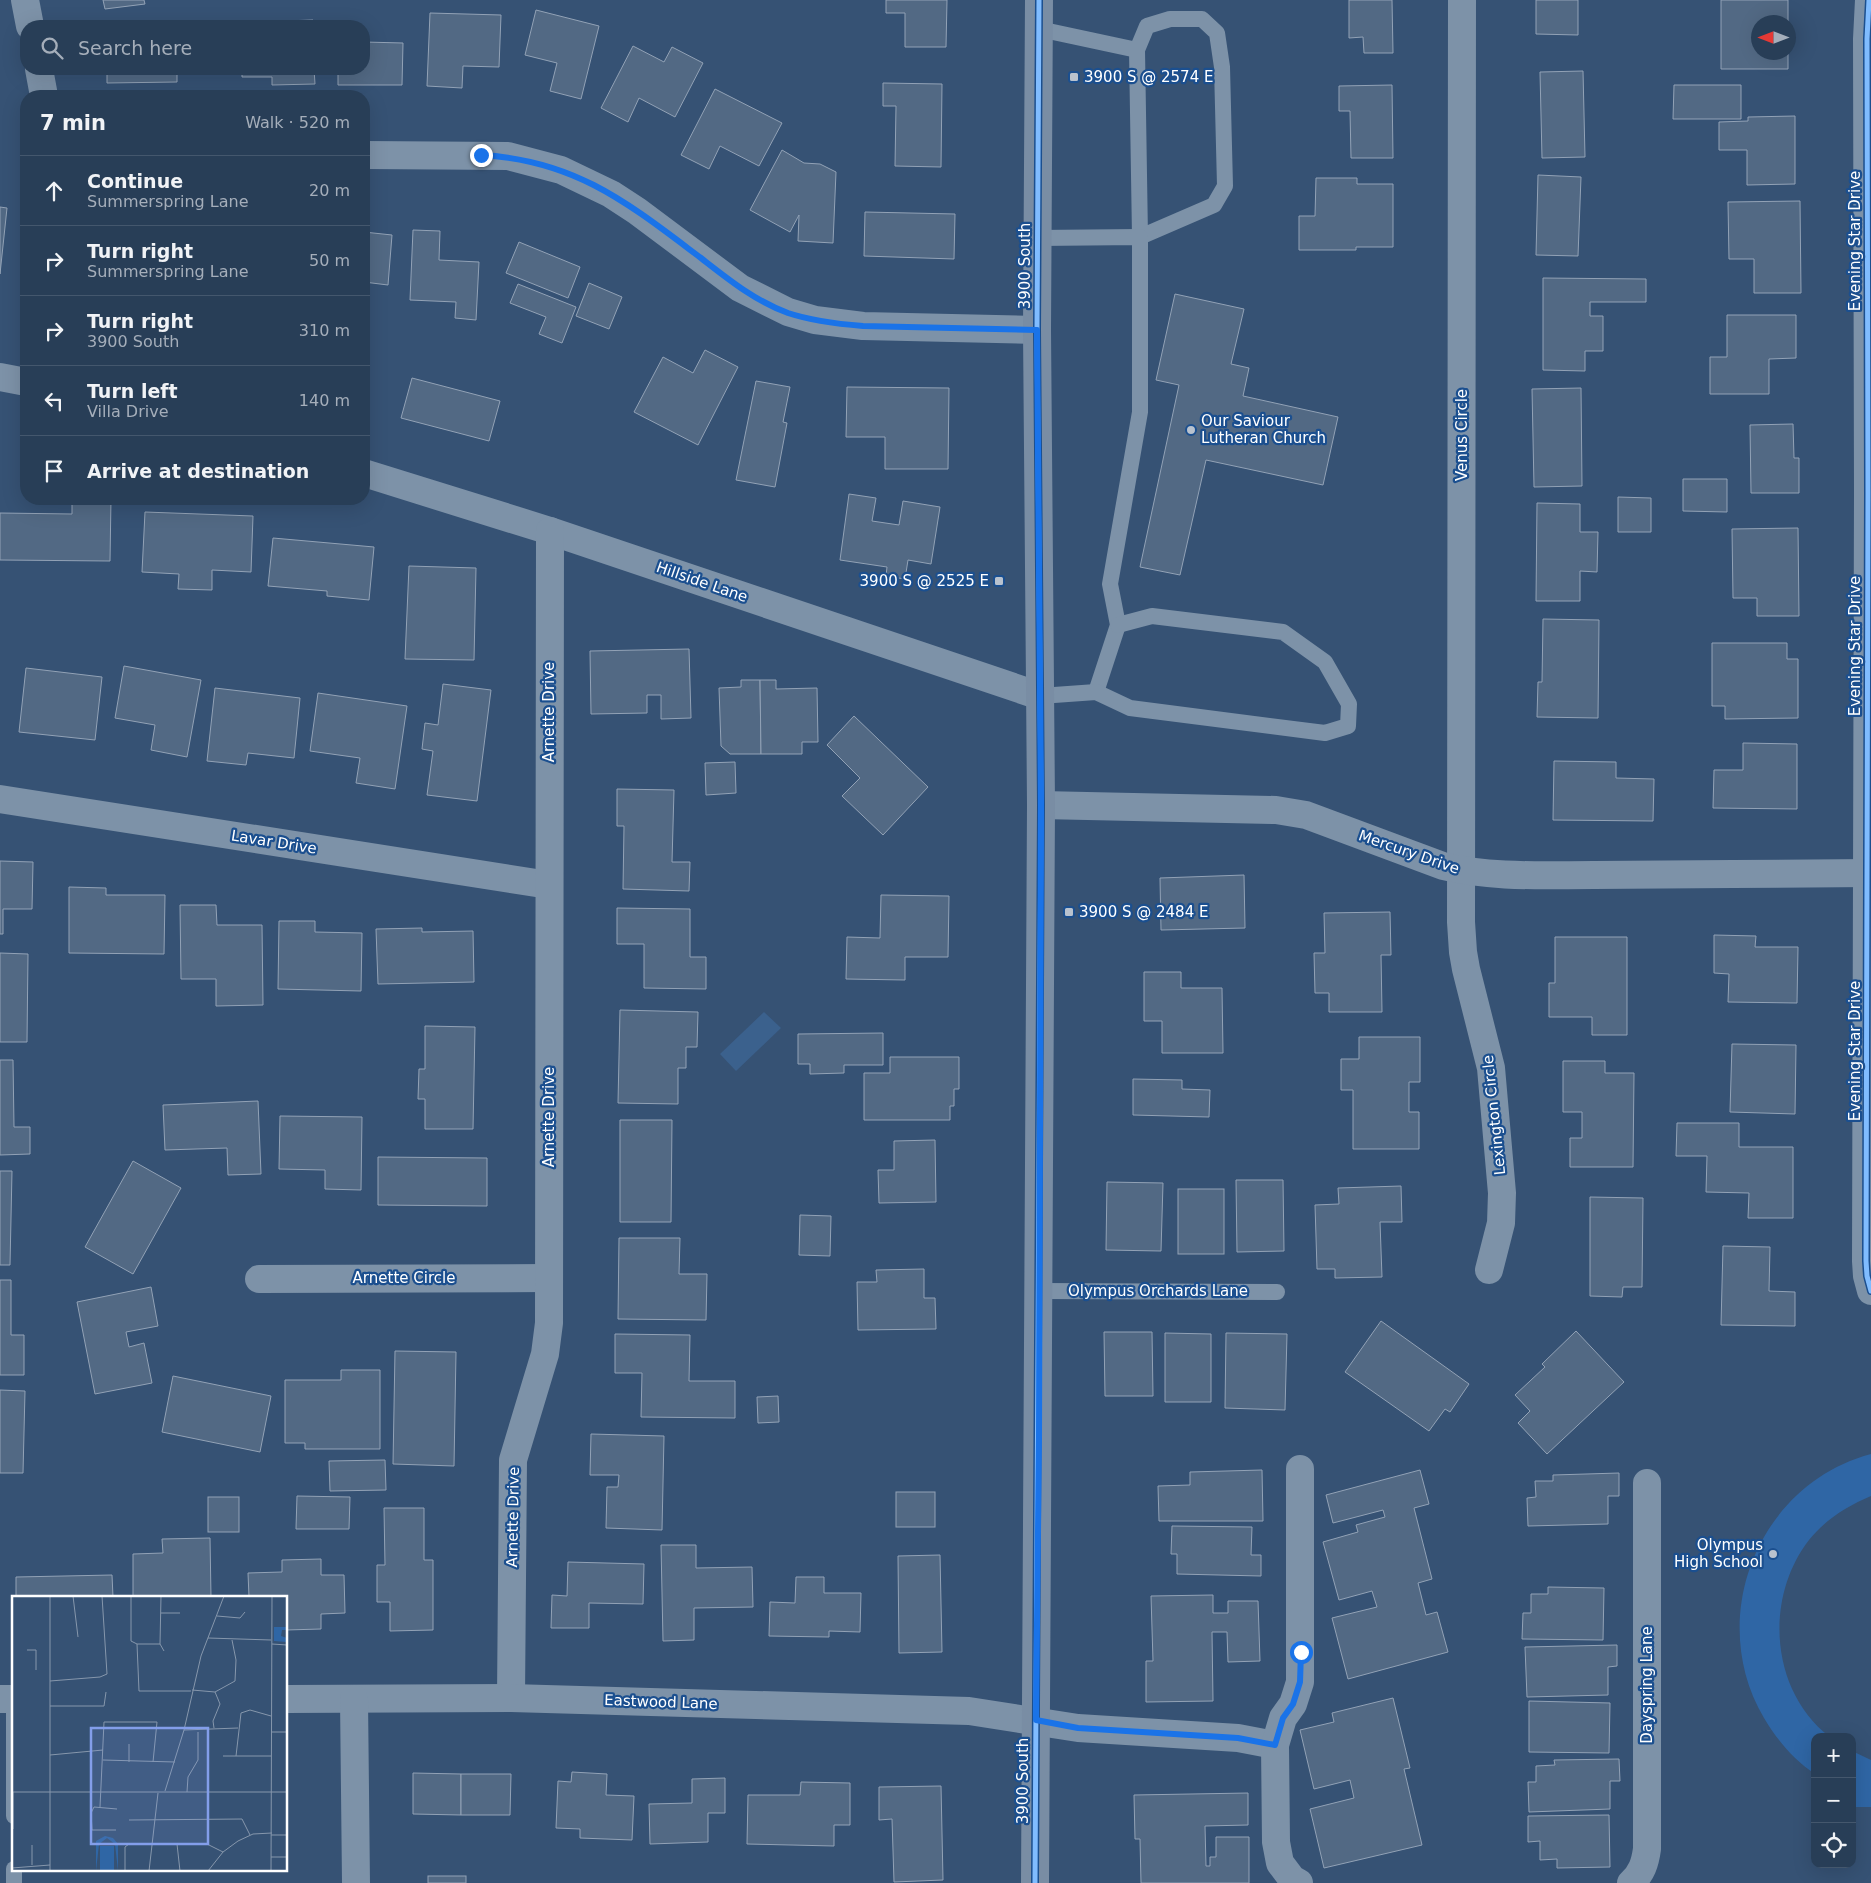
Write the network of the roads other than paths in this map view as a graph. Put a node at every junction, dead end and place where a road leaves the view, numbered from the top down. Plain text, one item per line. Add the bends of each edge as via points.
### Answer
1 (25, 0) edge
2 (1039, 0) edge
3 (1462, 0) edge
4 (1870, 0) edge
5 (29, 20) edge
6 (1039, 29) junction
7 (1137, 50) junction
8 (40, 75) edge
9 (43, 90) edge
10 (370, 155) edge
11 (1140, 237) junction
12 (1037, 238) junction
13 (1037, 330) junction
14 (0, 377) edge
15 (20, 381) edge
16 (370, 475) edge
17 (1870, 494) edge
18 (550, 531) junction
19 (1118, 625) junction
20 (1096, 692) junction
21 (1040, 696) junction
22 (0, 799) edge
23 (1041, 805) junction
24 (1462, 871) junction
25 (1869, 873) edge
26 (548, 885) junction
27 (1489, 1270) dead end
28 (548, 1278) junction
29 (260, 1279) dead end
30 (1039, 1291) junction
31 (1277, 1292) dead end
32 (1871, 1292) edge
33 (1300, 1469) dead end
34 (1647, 1483) dead end
35 (512, 1698) junction
36 (288, 1699) edge
37 (354, 1699) junction
38 (1036, 1720) junction
39 (1275, 1745) junction
40 (14, 1870) edge
41 (14, 1883) edge
42 (356, 1883) edge
43 (1035, 1883) edge
44 (1299, 1883) edge
45 (1631, 1883) edge

1 - 5 street
2 - 6 main road, 3900 South
3 - 24 street, Venus Circle
4 - 17 street, Evening Star Drive via 1867,39
6 - 7 lane
6 - 12 main road, 3900 South
7 - 11 lane
7 - 11 lane via 1147,26 1170,19 1202,19 1218,33 1225,176 1225,186 1214,205
8 - 9 street
10 - 13 street via 508,156 561,170 638,210 740,288 788,312 815,320 863,326
11 - 12 lane
11 - 19 lane via 1140,412 1110,584
12 - 13 main road, 3900 South
13 - 21 main road, 3900 South
14 - 15 street
16 - 18 street, Hillside Lane
17 - 25 street, Evening Star Drive
18 - 21 street, Hillside Lane
18 - 26 street, Arnette Drive
19 - 20 lane
19 - 20 lane via 1152,616 1283,632 1325,662 1349,704 1348,726 1325,733 1130,708
20 - 21 lane
21 - 23 main road, 3900 South
22 - 26 street, Lavar Drive
23 - 24 street, Mercury Drive via 1276,810 1306,815
23 - 30 main road, 3900 South
24 - 25 street, Mercury Drive via 1672,876
24 - 27 street, Lexington Circle via 1462,952 1491,1068 1502,1193 1501,1223
25 - 32 street, Evening Star Drive via 1866,1261
26 - 28 street, Arnette Drive
28 - 29 street, Arnette Circle
28 - 35 street, Arnette Drive via 549,1323 545,1354 513,1460
30 - 31 lane, Olympus Orchards Lane
30 - 38 main road, 3900 South
33 - 39 street via 1300,1682 1293,1704 1283,1718
34 - 45 street, Dayspring Lane via 1647,1849 1644,1866
35 - 37 street, Eastwood Lane
35 - 38 street, Eastwood Lane via 970,1711
36 - 37 street, Eastwood Lane
37 - 42 street
38 - 39 street, Eastwood Lane via 1078,1728 1238,1738
38 - 43 main road, 3900 South
39 - 44 street via 1276,1842 1280,1864
40 - 41 lane

